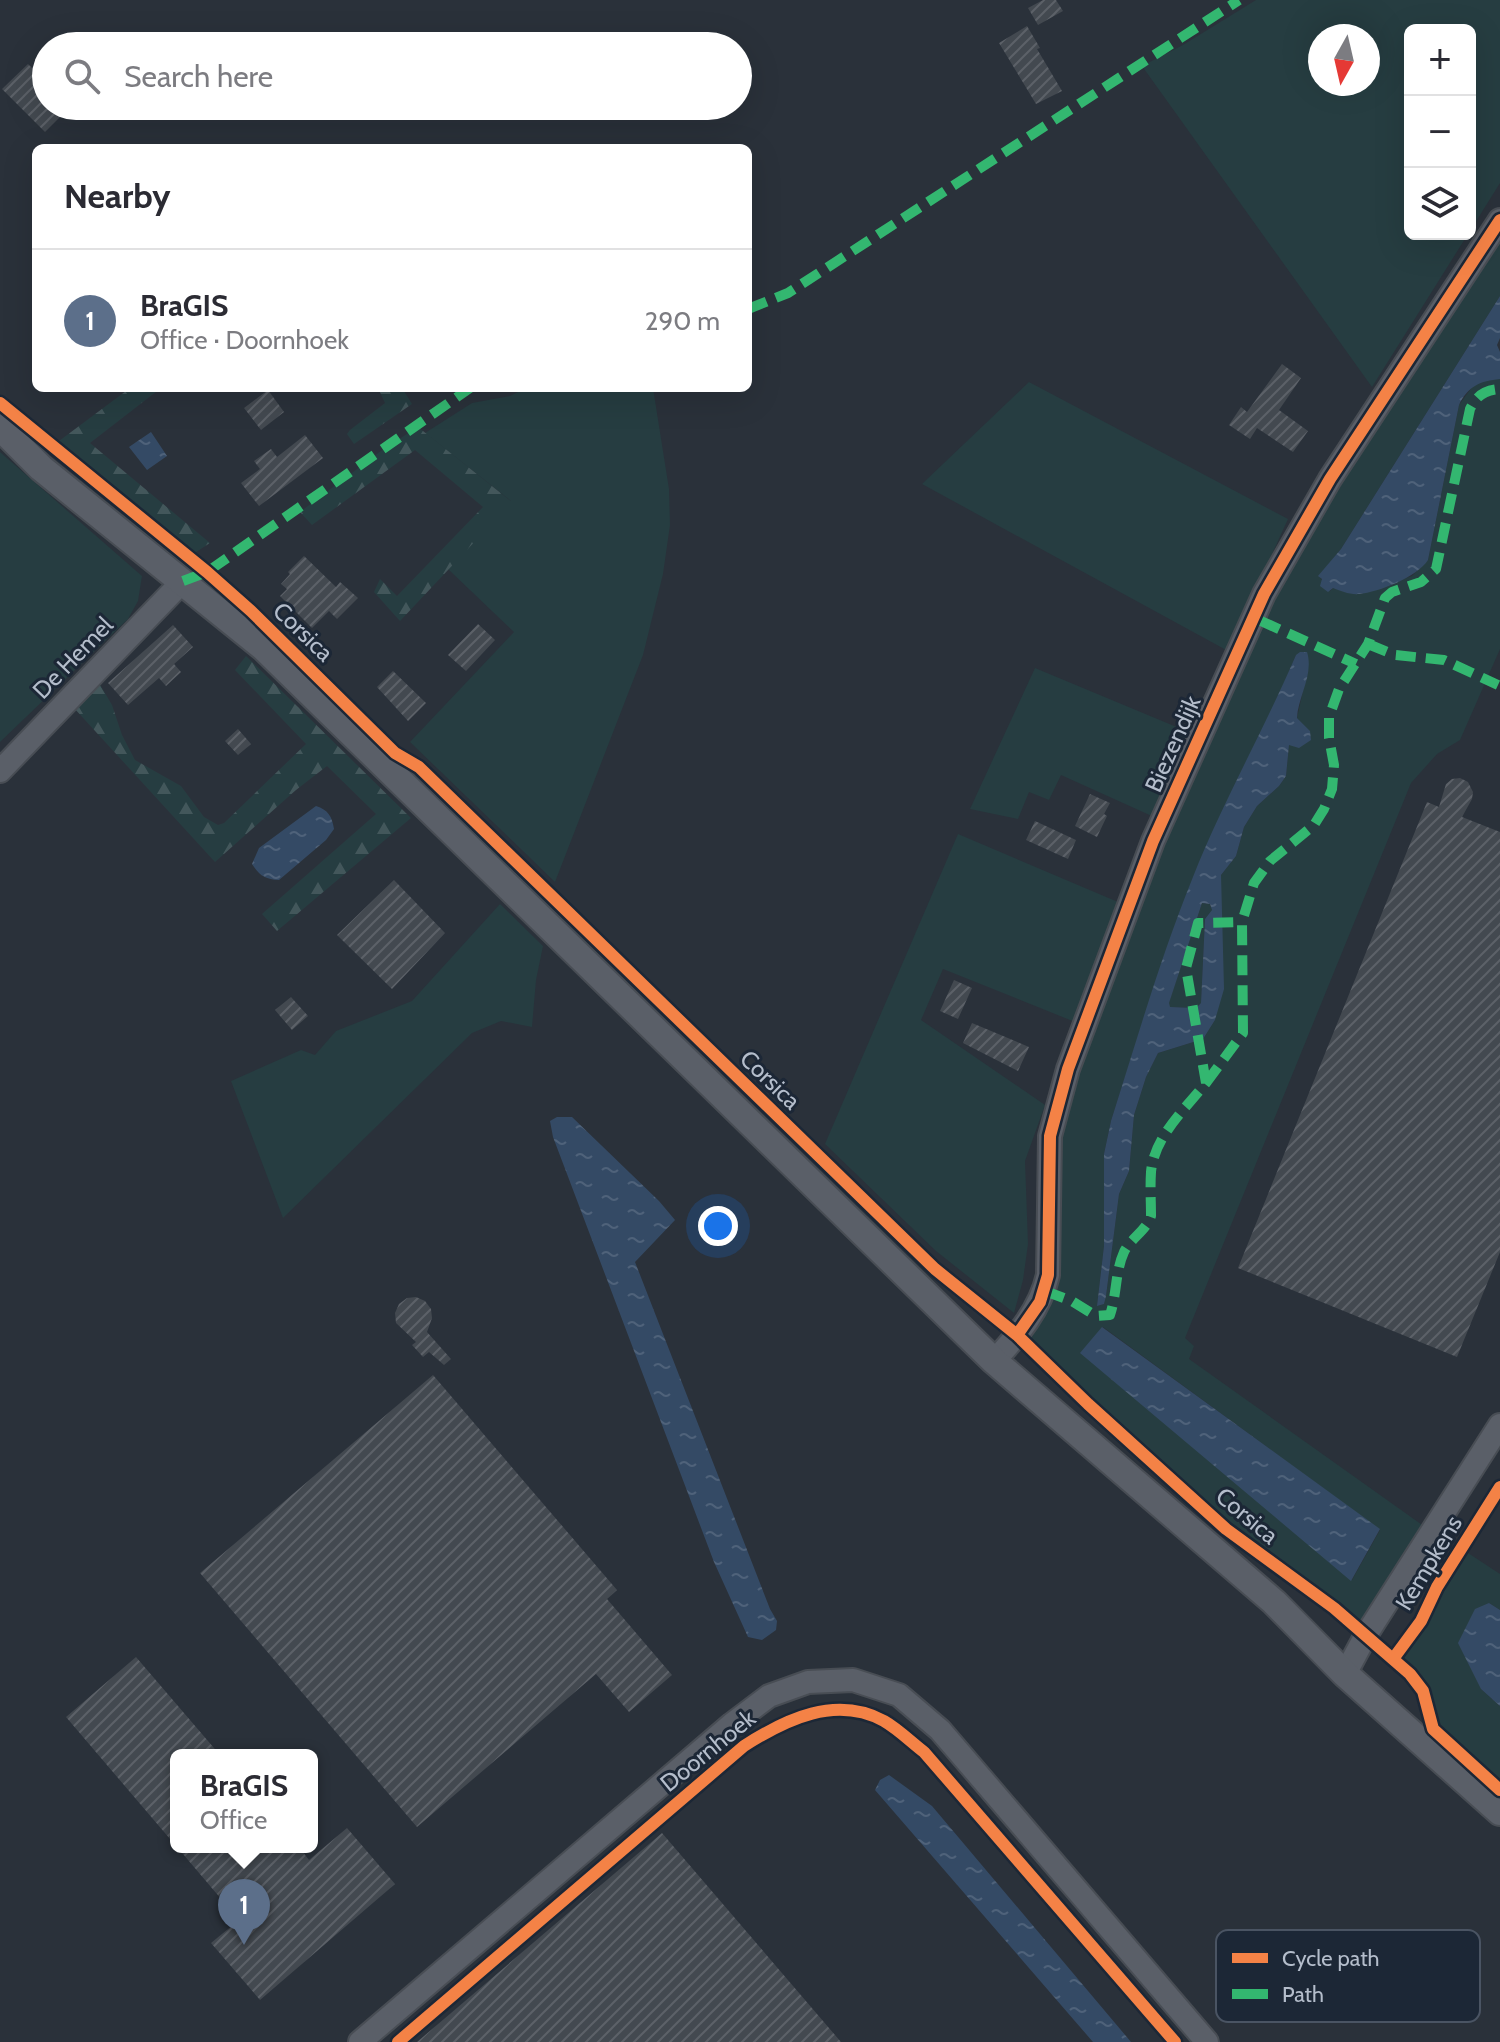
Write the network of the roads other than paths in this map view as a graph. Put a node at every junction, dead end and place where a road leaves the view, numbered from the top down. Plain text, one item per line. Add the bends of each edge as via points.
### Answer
1 (1500, 220) edge
2 (0, 427) edge
3 (183, 581) junction
4 (0, 771) edge
5 (994, 1361) junction
6 (1500, 1425) edge
7 (1345, 1674) junction
8 (1500, 1812) edge
9 (360, 2042) edge
10 (1207, 2042) edge

1 - 5 street, Biezendijk via 1330,479 1264,594 1153,841 1068,1069 1050,1136 1045,1291
2 - 3 street, Corsica via 41,468
3 - 4 street, De Hemel
3 - 5 street, Corsica via 264,648
5 - 7 street, Corsica via 1274,1602
6 - 7 street, Kempkens
7 - 8 street, Corsica
9 - 10 street, Doornhoek via 769,1696 808,1682 853,1680 899,1695 940,1730

